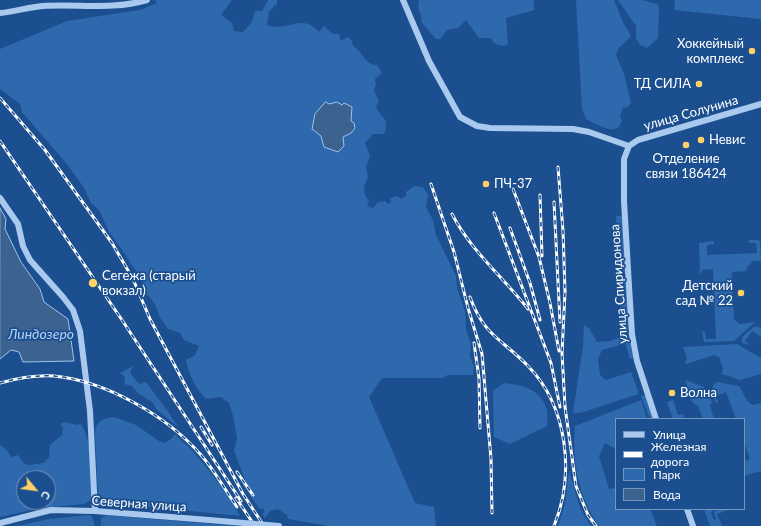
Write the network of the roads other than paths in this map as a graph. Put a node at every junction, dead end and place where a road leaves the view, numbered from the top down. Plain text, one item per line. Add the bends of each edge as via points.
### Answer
1 (148, 0) edge
2 (403, 0) edge
3 (0, 13) edge
4 (761, 104) edge
5 (629, 146) junction
6 (0, 198) edge
7 (656, 418) edge
8 (686, 510) edge
9 (95, 511) junction
10 (0, 524) edge
11 (279, 526) edge
12 (693, 526) edge

1 - 3 street via 110,6 42,6
2 - 5 street via 440,83 460,117 466,121 490,128 573,129
4 - 5 street, улица Солунина via 638,140
5 - 7 street, улица Спиридонова via 624,159 624,201 632,334 637,361
6 - 9 street via 18,224 23,246 30,260 73,310 80,331 90,412
8 - 12 street
9 - 10 street, Северная улица via 50,510
9 - 11 street, Северная улица, bridge

